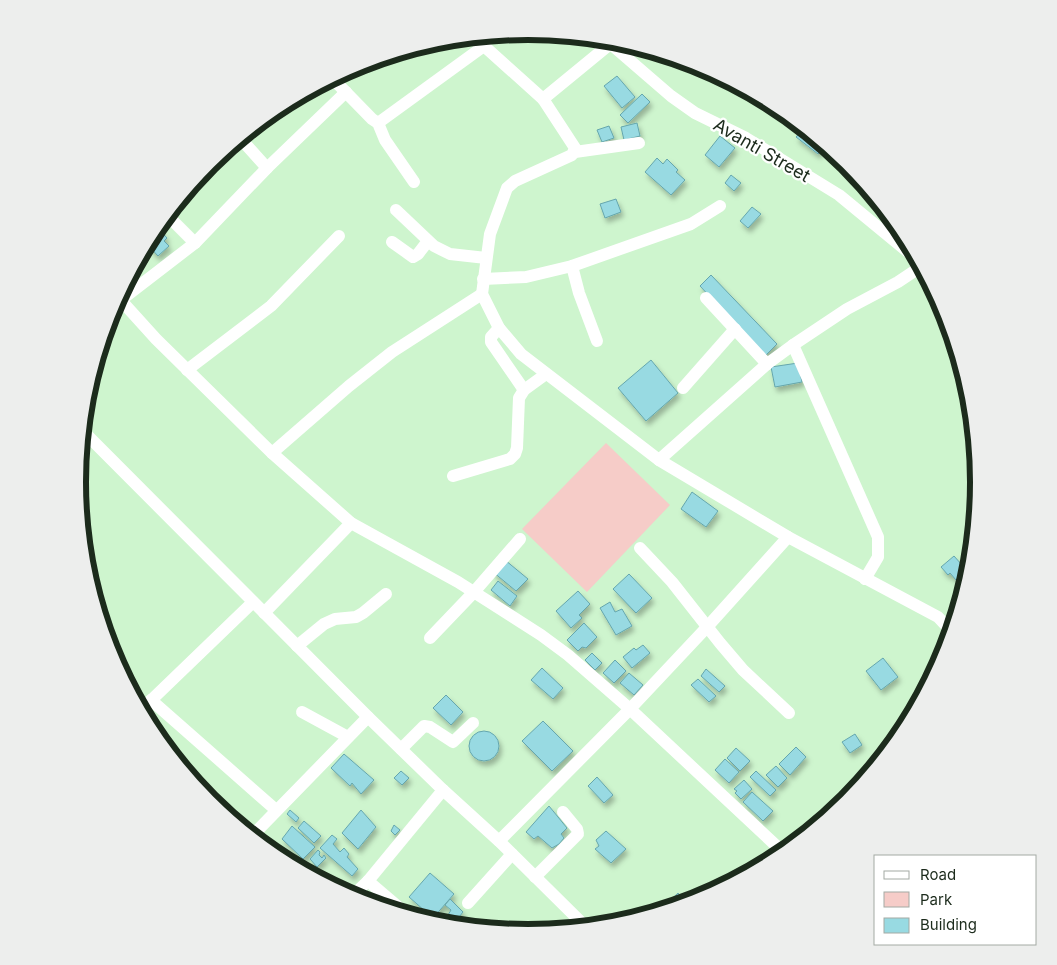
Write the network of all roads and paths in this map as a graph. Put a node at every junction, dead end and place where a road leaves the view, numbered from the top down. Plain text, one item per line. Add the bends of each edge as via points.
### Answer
1 (481, 43) edge
2 (484, 46) junction
3 (601, 47) edge
4 (617, 49) edge
5 (338, 84) edge
6 (346, 92) junction
7 (543, 99) junction
8 (378, 123) junction
9 (245, 143) edge
10 (639, 144) dead end
11 (575, 152) junction
12 (267, 168) junction
13 (414, 182) dead end
14 (720, 206) dead end
15 (396, 210) dead end
16 (172, 220) edge
17 (339, 236) dead end
18 (428, 241) junction
19 (392, 242) dead end
20 (195, 243) junction
21 (902, 247) edge
22 (486, 258) junction
23 (572, 266) junction
24 (916, 270) edge
25 (483, 279) junction
26 (130, 290) edge
27 (482, 294) junction
28 (706, 298) dead end
29 (125, 303) edge
30 (499, 328) junction
31 (735, 329) junction
32 (597, 341) dead end
33 (793, 345) junction
34 (767, 364) junction
35 (187, 370) junction
36 (546, 374) junction
37 (683, 388) dead end
38 (524, 390) junction
39 (88, 440) edge
40 (272, 453) junction
41 (659, 460) junction
42 (453, 476) dead end
43 (351, 523) junction
44 (788, 537) junction
45 (520, 539) dead end
46 (640, 548) dead end
47 (865, 579) junction
48 (474, 592) junction
49 (386, 594) dead end
50 (252, 602) junction
51 (264, 613) junction
52 (708, 626) junction
53 (947, 627) edge
54 (430, 638) dead end
55 (297, 646) junction
56 (151, 700) junction
57 (146, 705) edge
58 (630, 709) junction
59 (302, 712) dead end
60 (789, 713) dead end
61 (368, 717) junction
62 (473, 723) dead end
63 (348, 737) junction
64 (400, 749) junction
65 (443, 790) junction
66 (276, 810) junction
67 (563, 812) dead end
68 (256, 832) edge
69 (499, 841) junction
70 (778, 847) edge
71 (512, 854) junction
72 (535, 877) junction
73 (368, 881) junction
74 (358, 890) edge
75 (468, 903) dead end
76 (396, 905) edge
77 (580, 922) edge

1 - 2 street
2 - 7 street
2 - 8 street
3 - 7 street
4 - 21 street, Avanti Street via 671,96 839,195
5 - 6 street
6 - 8 street
6 - 12 street
7 - 11 street
8 - 13 street via 385,140
9 - 12 street
10 - 11 street
11 - 22 street via 507,188 494,220
12 - 20 street
14 - 23 street via 691,224
15 - 18 street
16 - 20 street
17 - 35 street via 270,306
18 - 19 street via 413,256
18 - 22 street via 450,254
20 - 26 street
22 - 25 street
23 - 25 street via 526,276
23 - 32 street
24 - 33 street via 847,309
25 - 27 street
27 - 30 street
27 - 40 street via 392,352
28 - 31 street
29 - 35 street
30 - 36 street via 521,354
30 - 38 street via 491,342
31 - 34 street
31 - 37 street
33 - 34 street
33 - 47 street via 878,537 878,557
34 - 41 street
35 - 40 street
36 - 38 street
36 - 41 street
38 - 42 street via 519,398 518,448 515,454 510,459
39 - 50 street
40 - 43 street
41 - 44 street
43 - 48 street
43 - 51 street
44 - 47 street
44 - 52 street
45 - 48 street
46 - 52 street
47 - 53 street via 938,617
48 - 54 street
48 - 58 street via 568,656
49 - 55 street via 356,617 324,624
50 - 51 street
50 - 56 street
51 - 55 street
52 - 58 street
52 - 60 street via 743,670
55 - 61 street
56 - 57 street
56 - 66 street
58 - 69 street
58 - 70 street
59 - 63 street
61 - 63 street
61 - 64 street
62 - 64 street via 453,742 424,726
63 - 66 street
64 - 65 street
65 - 69 street
65 - 73 street
66 - 68 street
67 - 72 street via 577,828 578,834
69 - 71 street
71 - 72 street
71 - 75 street
72 - 77 street
73 - 74 street
73 - 76 street

